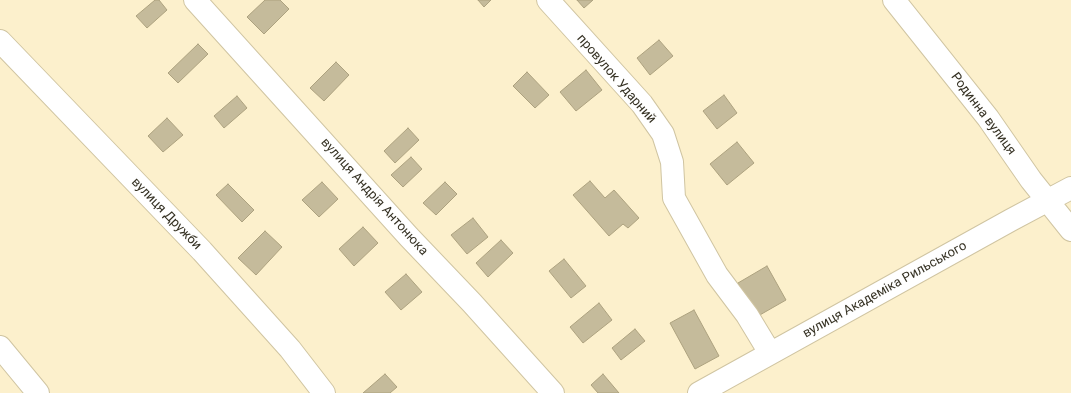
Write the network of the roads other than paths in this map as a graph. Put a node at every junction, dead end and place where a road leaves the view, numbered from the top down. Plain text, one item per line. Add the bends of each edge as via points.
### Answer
1 (195, 0) edge
2 (548, 0) edge
3 (894, 0) edge
4 (0, 41) edge
5 (1071, 188) edge
6 (1047, 200) junction
7 (1071, 230) edge
8 (0, 347) edge
9 (770, 353) junction
10 (38, 393) edge
11 (324, 393) edge
12 (553, 393) edge
13 (699, 393) edge

1 - 12 street, вулиця Андрія Антонюка
2 - 9 street, провулок Ударний via 642,104 663,134 672,162 674,198 717,275
3 - 6 street, Родинна вулиця via 988,118
4 - 11 street, вулиця Дружби via 202,251 290,349
5 - 6 street, вулиця Академіка Рильського
6 - 7 street, Родинна вулиця
6 - 9 street, вулиця Академіка Рильського
8 - 10 street
9 - 13 street, вулиця Академіка Рильського

